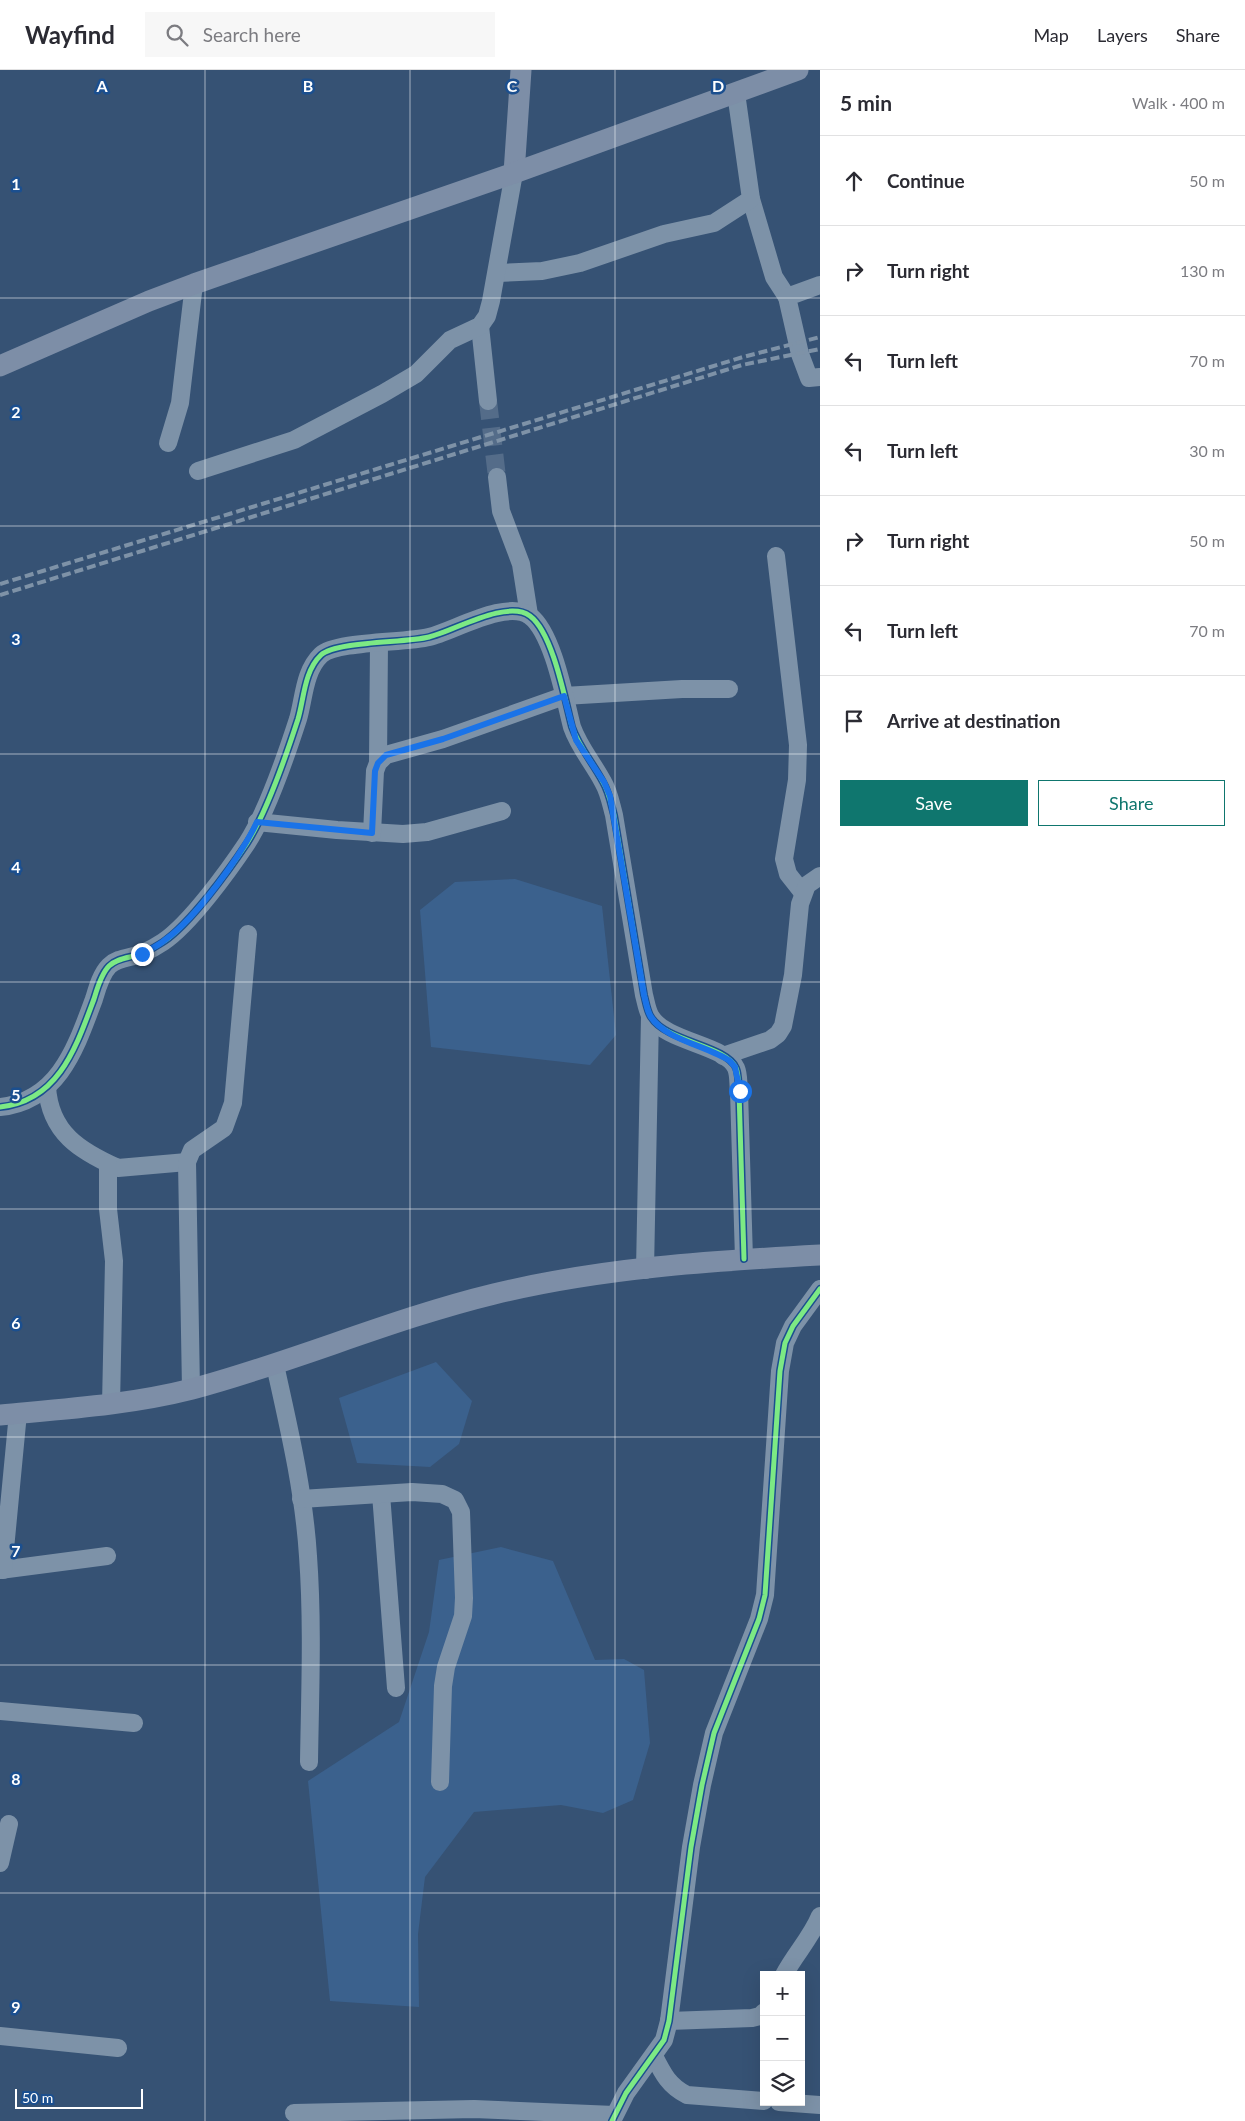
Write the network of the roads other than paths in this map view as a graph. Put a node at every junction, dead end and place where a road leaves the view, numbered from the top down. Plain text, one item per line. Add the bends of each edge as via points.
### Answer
1 (521, 70) edge
2 (798, 70) edge
3 (736, 93) junction
4 (514, 173) junction
5 (752, 198) junction
6 (497, 273) junction
7 (194, 284) junction
8 (820, 285) edge
9 (787, 297) junction
10 (480, 326) junction
11 (0, 366) edge
12 (820, 377) edge
13 (488, 402) tunnel mouth
14 (168, 443) dead end
15 (198, 471) dead end
16 (497, 477) tunnel mouth
17 (776, 556) dead end
18 (529, 615) junction
19 (379, 643) junction
20 (729, 689) dead end
21 (564, 696) junction
22 (378, 763) junction
23 (502, 811) dead end
24 (257, 822) junction
25 (372, 833) junction
26 (820, 876) edge
27 (803, 893) junction
28 (248, 934) dead end
29 (650, 1016) junction
30 (723, 1056) junction
31 (47, 1087) junction
32 (0, 1107) edge
33 (187, 1162) junction
34 (108, 1164) junction
35 (820, 1255) edge
36 (744, 1260) junction
37 (645, 1270) junction
38 (820, 1289) edge
39 (275, 1365) junction
40 (191, 1389) junction
41 (111, 1405) junction
42 (9, 1414) edge
43 (382, 1494) junction
44 (301, 1499) junction
45 (107, 1556) dead end
46 (2, 1570) edge
47 (396, 1688) dead end
48 (0, 1711) edge
49 (134, 1723) dead end
50 (309, 1762) dead end
51 (440, 1782) dead end
52 (9, 1824) dead end
53 (0, 1863) edge
54 (820, 1916) edge
55 (786, 1971) edge
56 (760, 2016) edge
57 (669, 2021) junction
58 (0, 2036) edge
59 (118, 2048) dead end
60 (654, 2056) junction
61 (760, 2101) edge
62 (805, 2104) edge
63 (820, 2105) edge
64 (294, 2113) dead end
65 (613, 2118) edge

1 - 4 main road
2 - 3 main road
3 - 4 main road
3 - 5 street
4 - 6 street
4 - 7 main road
5 - 6 street via 714,223 664,234 580,263 542,271
5 - 9 street via 774,277
6 - 10 street via 487,316
7 - 11 main road
7 - 14 street via 180,403
8 - 9 street
9 - 12 street via 809,378
10 - 13 street
10 - 15 street via 450,340 416,374 326,424 294,440
16 - 18 street via 501,511 521,564
17 - 27 street via 799,765 784,859 788,874
18 - 19 street via 501,612 426,638
18 - 21 street via 550,646
19 - 22 street
19 - 24 street via 322,653 312,666 298,718
20 - 21 street
21 - 22 street via 443,739 399,750 386,755
21 - 29 street via 576,740 610,796
22 - 25 street
23 - 25 street via 428,832
24 - 25 street
24 - 31 street via 248,842 182,925 142,954 120,959 108,966 76,1045
26 - 27 street via 807,885
27 - 30 street via 783,1026 770,1040
28 - 33 street via 233,1103 224,1128 192,1150
29 - 30 street via 668,1032
29 - 37 street
30 - 36 street via 735,1067 740,1091
31 - 32 street via 29,1101
31 - 34 street via 48,1105 58,1125 78,1148
33 - 34 street via 118,1168
33 - 40 street
34 - 41 street via 108,1209 114,1261
35 - 36 main road
36 - 37 main road
37 - 39 main road via 536,1285 467,1301
38 - 57 street via 793,1326 785,1343 780,1371 766,1595 714,1733 702,1785
39 - 40 main road
39 - 44 street via 293,1444
40 - 41 main road
41 - 42 main road
42 - 46 street
43 - 44 street
43 - 47 street
43 - 51 street via 442,1494 455,1500 461,1512 464,1598 443,1686
44 - 50 street via 310,1612
45 - 46 street
48 - 49 street
52 - 53 street
54 - 55 street via 813,1933
56 - 57 street
57 - 60 street via 664,2040
58 - 59 street
60 - 61 street via 666,2081 687,2095
60 - 65 street via 626,2093
62 - 63 street
64 - 65 street via 474,2110

